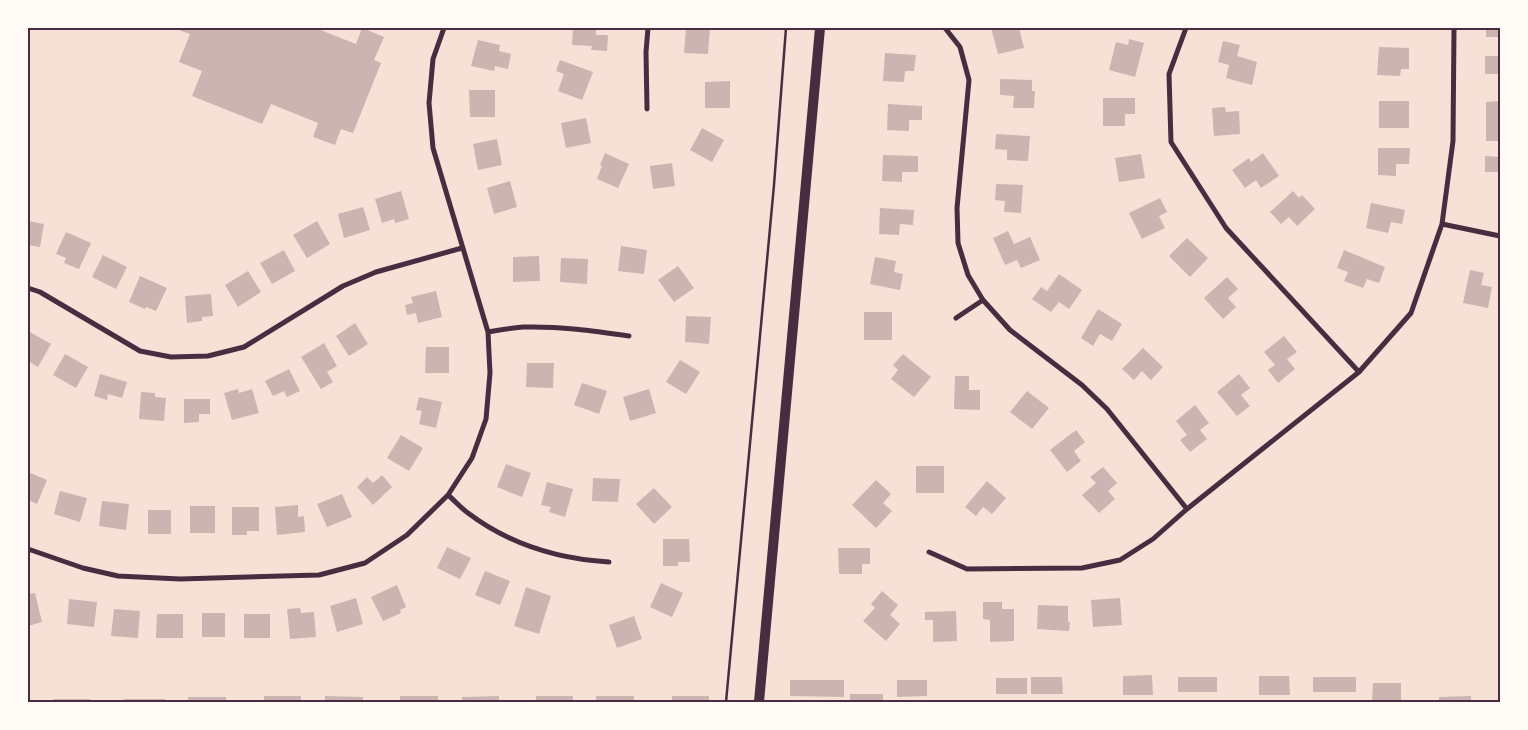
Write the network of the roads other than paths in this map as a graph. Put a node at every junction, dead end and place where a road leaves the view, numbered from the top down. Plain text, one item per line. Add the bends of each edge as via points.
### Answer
1 (444, 28) edge
2 (648, 28) edge
3 (820, 28) edge
4 (945, 28) edge
5 (1186, 28) edge
6 (1454, 28) edge
7 (647, 109) dead end
8 (1442, 224) junction
9 (1500, 236) edge
10 (462, 248) junction
11 (28, 288) edge
12 (983, 300) junction
13 (956, 318) dead end
14 (488, 332) junction
15 (629, 336) dead end
16 (1359, 372) junction
17 (448, 494) junction
18 (1187, 509) junction
19 (28, 549) edge
20 (929, 552) dead end
21 (609, 562) dead end
22 (759, 702) edge

1 - 10 street via 433,59 429,103 433,148
2 - 7 street
3 - 22 main road
4 - 12 street via 960,47 969,80 957,208 958,243 968,274
5 - 16 street via 1169,74 1170,142 1226,228
6 - 8 street via 1454,141
8 - 9 street
8 - 16 street via 1411,313
10 - 11 street via 376,272 343,286 244,347 208,356 171,357 140,351
10 - 14 street
12 - 13 street
12 - 18 street via 1010,330 1082,385 1107,409
14 - 15 street via 522,327
14 - 17 street via 490,373 486,419 472,458
16 - 18 street
17 - 19 street via 407,535 365,563 319,575 180,579 118,576
17 - 21 street via 468,513 521,543 564,557
18 - 20 street via 1153,539 1120,560 1082,568 967,569

